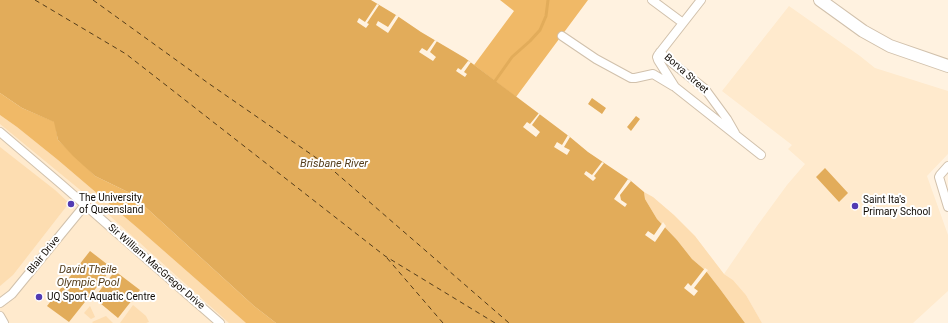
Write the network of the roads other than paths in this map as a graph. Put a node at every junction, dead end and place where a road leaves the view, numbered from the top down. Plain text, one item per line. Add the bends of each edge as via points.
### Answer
1 (652, 0) edge
2 (701, 0) edge
3 (821, 0) edge
4 (683, 23) junction
5 (562, 36) dead end
6 (659, 54) junction
7 (948, 66) edge
8 (675, 87) junction
9 (0, 132) edge
10 (737, 137) junction
11 (761, 155) dead end
12 (948, 166) edge
13 (85, 205) junction
14 (948, 207) edge
15 (0, 303) edge
16 (0, 316) edge
17 (4, 323) edge
18 (220, 323) edge

1 - 4 street
2 - 4 street
3 - 7 main road via 863,31 890,46
4 - 6 street
5 - 8 street, Borva Street via 631,78 652,74
6 - 8 street, Borva Street via 658,61
6 - 10 street, Borva Street via 705,89
8 - 10 street, Borva Street
9 - 13 street, Sir William MacGregor Drive
10 - 11 street, Borva Street
12 - 14 street via 939,176
13 - 15 street, Blair Drive via 12,294
13 - 18 street, Sir William MacGregor Drive
16 - 17 street

